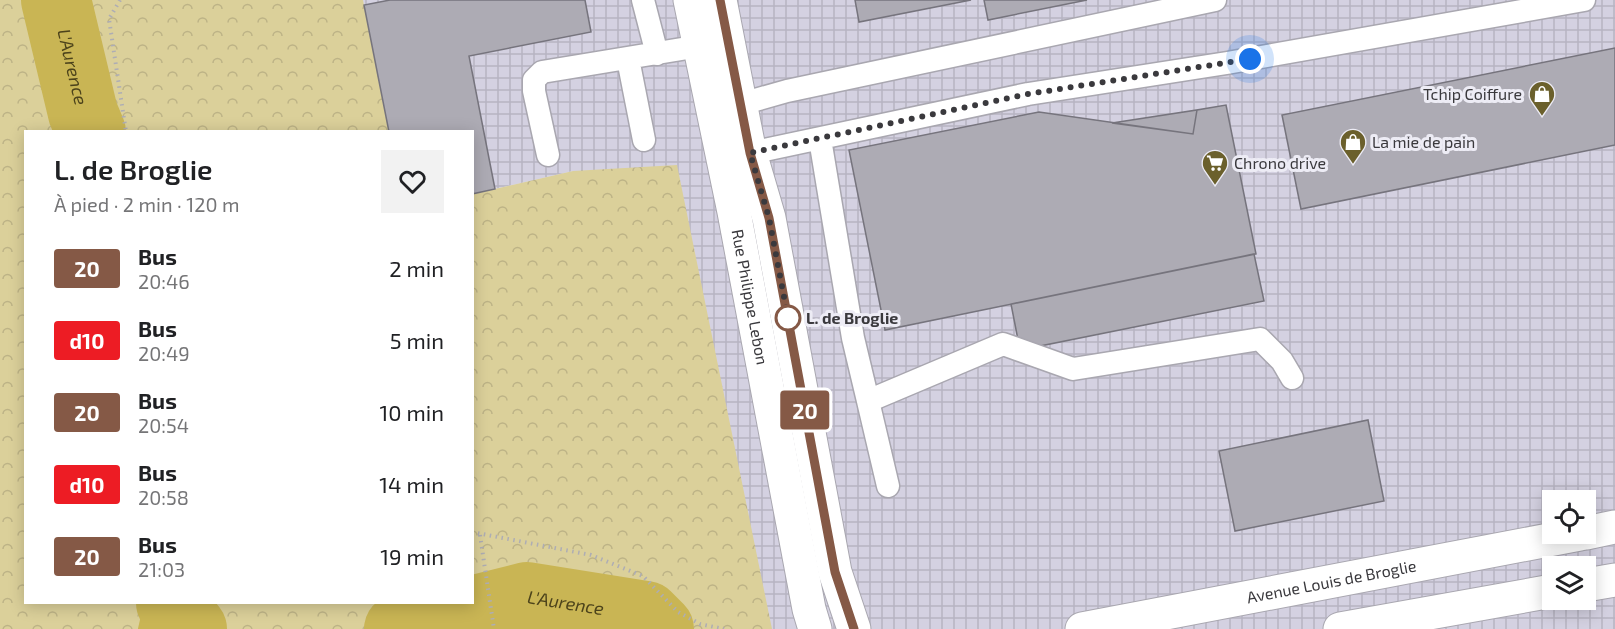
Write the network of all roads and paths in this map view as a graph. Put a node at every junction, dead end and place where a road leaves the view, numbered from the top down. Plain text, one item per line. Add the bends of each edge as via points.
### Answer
1 (120, 0) edge
2 (643, 0) edge
3 (690, 0) edge
4 (720, 0) edge
5 (1215, 0) edge
6 (1584, 0) edge
7 (714, 43) junction
8 (657, 54) junction
9 (628, 59) junction
10 (727, 106) junction
11 (126, 130) edge
12 (819, 139) junction
13 (644, 140) dead end
14 (548, 155) dead end
15 (736, 156) junction
16 (1292, 378) dead end
17 (868, 401) junction
18 (888, 486) dead end
19 (1615, 527) edge
20 (1596, 531) edge
21 (474, 533) edge
22 (480, 535) junction
23 (1542, 541) edge
24 (1615, 580) edge
25 (1596, 583) edge
26 (1542, 593) edge
27 (494, 629) edge
28 (724, 629) edge
29 (815, 629) edge
30 (854, 629) edge
31 (1082, 629) edge
32 (1340, 629) edge

1 - 11 path via 109,19
2 - 8 lane
3 - 7 street, Rue Philippe Lebon
4 - 7 street, Rue Philippe Lebon
5 - 10 lane
6 - 12 lane via 1028,94
7 - 8 lane
7 - 10 street, Rue Philippe Lebon
8 - 9 lane
9 - 13 lane
9 - 14 lane via 542,72 534,80
10 - 15 street, Rue Philippe Lebon
12 - 15 lane
12 - 17 lane via 852,338
15 - 29 street, Rue Philippe Lebon via 790,502
15 - 30 street, Rue Philippe Lebon via 769,218 835,572
16 - 17 lane via 1282,361 1260,339 1073,369 1004,344
17 - 18 lane
19 - 20 street
21 - 22 path
22 - 27 path
22 - 28 path via 591,555 643,576 678,612 699,624
23 - 31 street, Avenue Louis de Broglie
24 - 25 street
26 - 32 street

